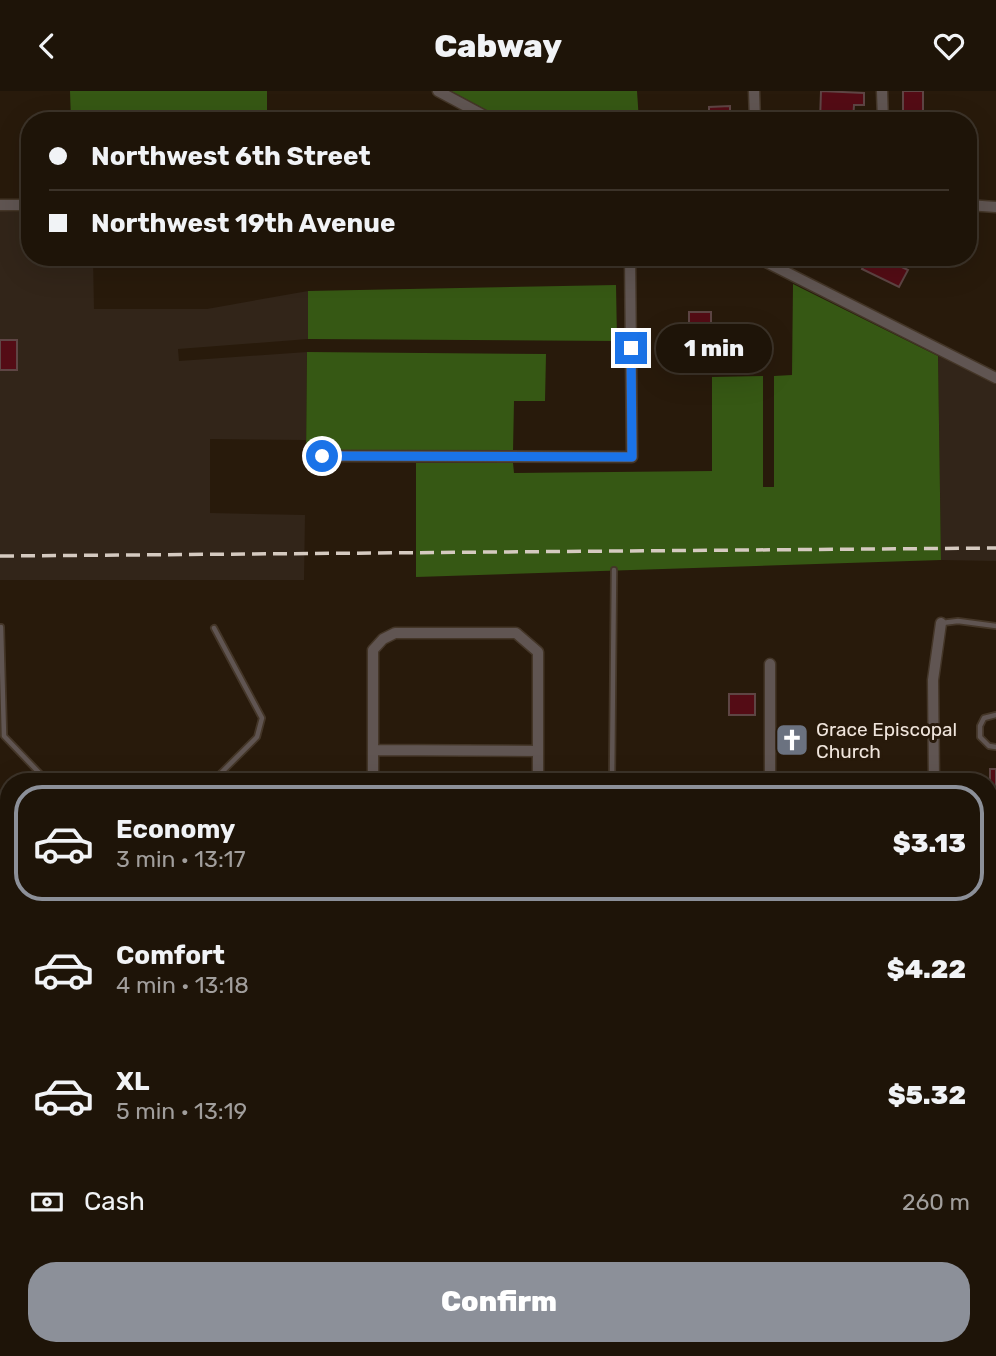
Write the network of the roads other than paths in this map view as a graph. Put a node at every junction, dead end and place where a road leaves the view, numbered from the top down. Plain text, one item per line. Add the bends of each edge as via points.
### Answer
1 (438, 91) edge
2 (754, 91) edge
3 (882, 91) edge
4 (477, 112) edge
5 (755, 112) edge
6 (883, 112) edge
7 (0, 205) edge
8 (21, 205) edge
9 (977, 206) edge
10 (996, 207) edge
11 (630, 266) edge
12 (774, 266) edge
13 (996, 378) edge
14 (322, 456) dead end
15 (614, 571) dead end
16 (941, 623) joint
17 (996, 626) edge
18 (1, 627) edge
19 (214, 628) dead end
20 (770, 664) dead end
21 (996, 715) edge
22 (996, 747) edge
23 (373, 750) junction
24 (538, 751) junction
25 (39, 773) edge
26 (221, 773) edge
27 (373, 773) edge
28 (538, 773) edge
29 (612, 773) edge
30 (770, 773) edge
31 (933, 773) edge

1 - 4 street
2 - 5 street
3 - 6 street
7 - 8 street
9 - 10 street
11 - 14 street via 632,457
12 - 13 street
15 - 29 lane
16 - 17 lane
16 - 31 street via 933,680
18 - 25 lane via 4,736
19 - 26 lane via 262,718 257,737
20 - 30 street
21 - 22 lane via 984,718 980,726 980,737
23 - 24 street
23 - 24 street via 373,650 383,639 395,633 516,633 538,652
23 - 27 street
24 - 28 street

